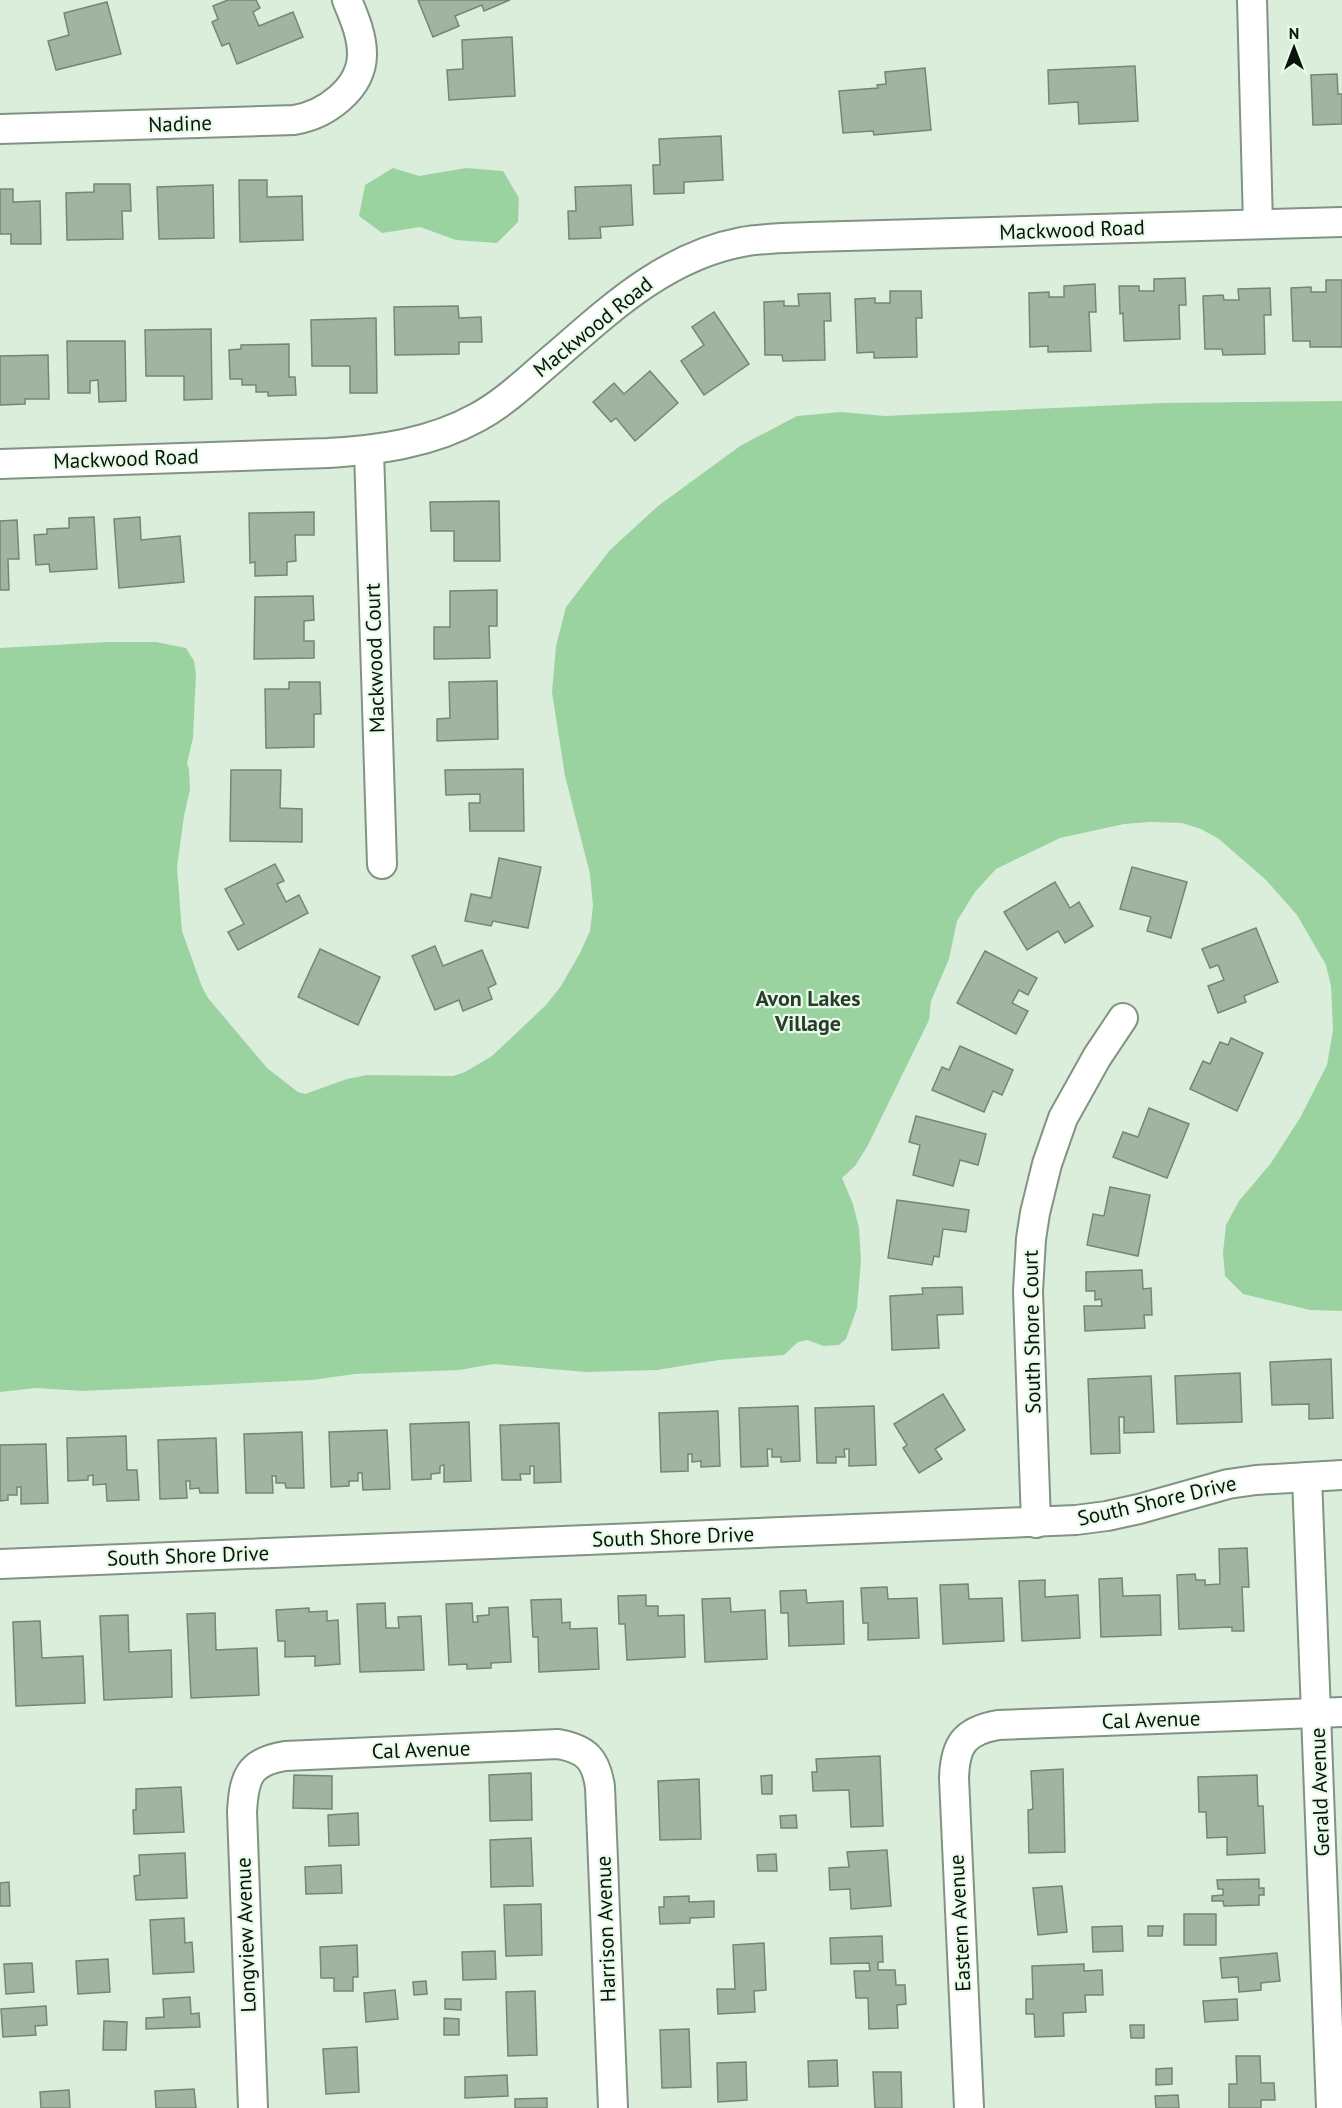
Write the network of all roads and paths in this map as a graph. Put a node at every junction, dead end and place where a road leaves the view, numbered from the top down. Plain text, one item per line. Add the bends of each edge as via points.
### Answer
1 (347, 0) edge
2 (1252, 0) edge
3 (0, 129) edge
4 (1342, 222) edge
5 (1258, 225) junction
6 (369, 451) junction
7 (0, 464) edge
8 (382, 864) dead end
9 (1123, 1018) dead end
10 (1342, 1475) edge
11 (1307, 1477) junction
12 (1036, 1523) junction
13 (0, 1564) edge
14 (1329, 1713) edge
15 (963, 1740) joint
16 (586, 1754) joint
17 (256, 1766) joint
18 (253, 2108) edge
19 (614, 2108) edge
20 (969, 2108) edge
21 (1331, 2108) edge

1 - 3 street, Nadine via 359,32 359,71 337,101 310,117
2 - 5 street
4 - 5 street, Mackwood Road
5 - 6 street, Mackwood Road via 775,238 740,243 705,253 648,281 479,416 409,444
6 - 7 street, Mackwood Road
6 - 8 street, Mackwood Court
9 - 12 street, South Shore Court via 1063,1118 1047,1164 1034,1222 1028,1291
10 - 11 street, South Shore Drive
11 - 12 street, South Shore Drive via 1228,1484 1107,1516
11 - 14 street, Gerald Avenue
12 - 13 street, South Shore Drive
14 - 15 street, Cal Avenue via 998,1725 974,1732
14 - 21 street, Gerald Avenue
15 - 20 street, Eastern Avenue via 957,1751 954,1778
16 - 17 street, Cal Avenue via 558,1744 285,1756 268,1758
16 - 19 street, Harrison Avenue via 594,1763 600,1787
17 - 18 street, Longview Avenue via 243,1789 242,1812

